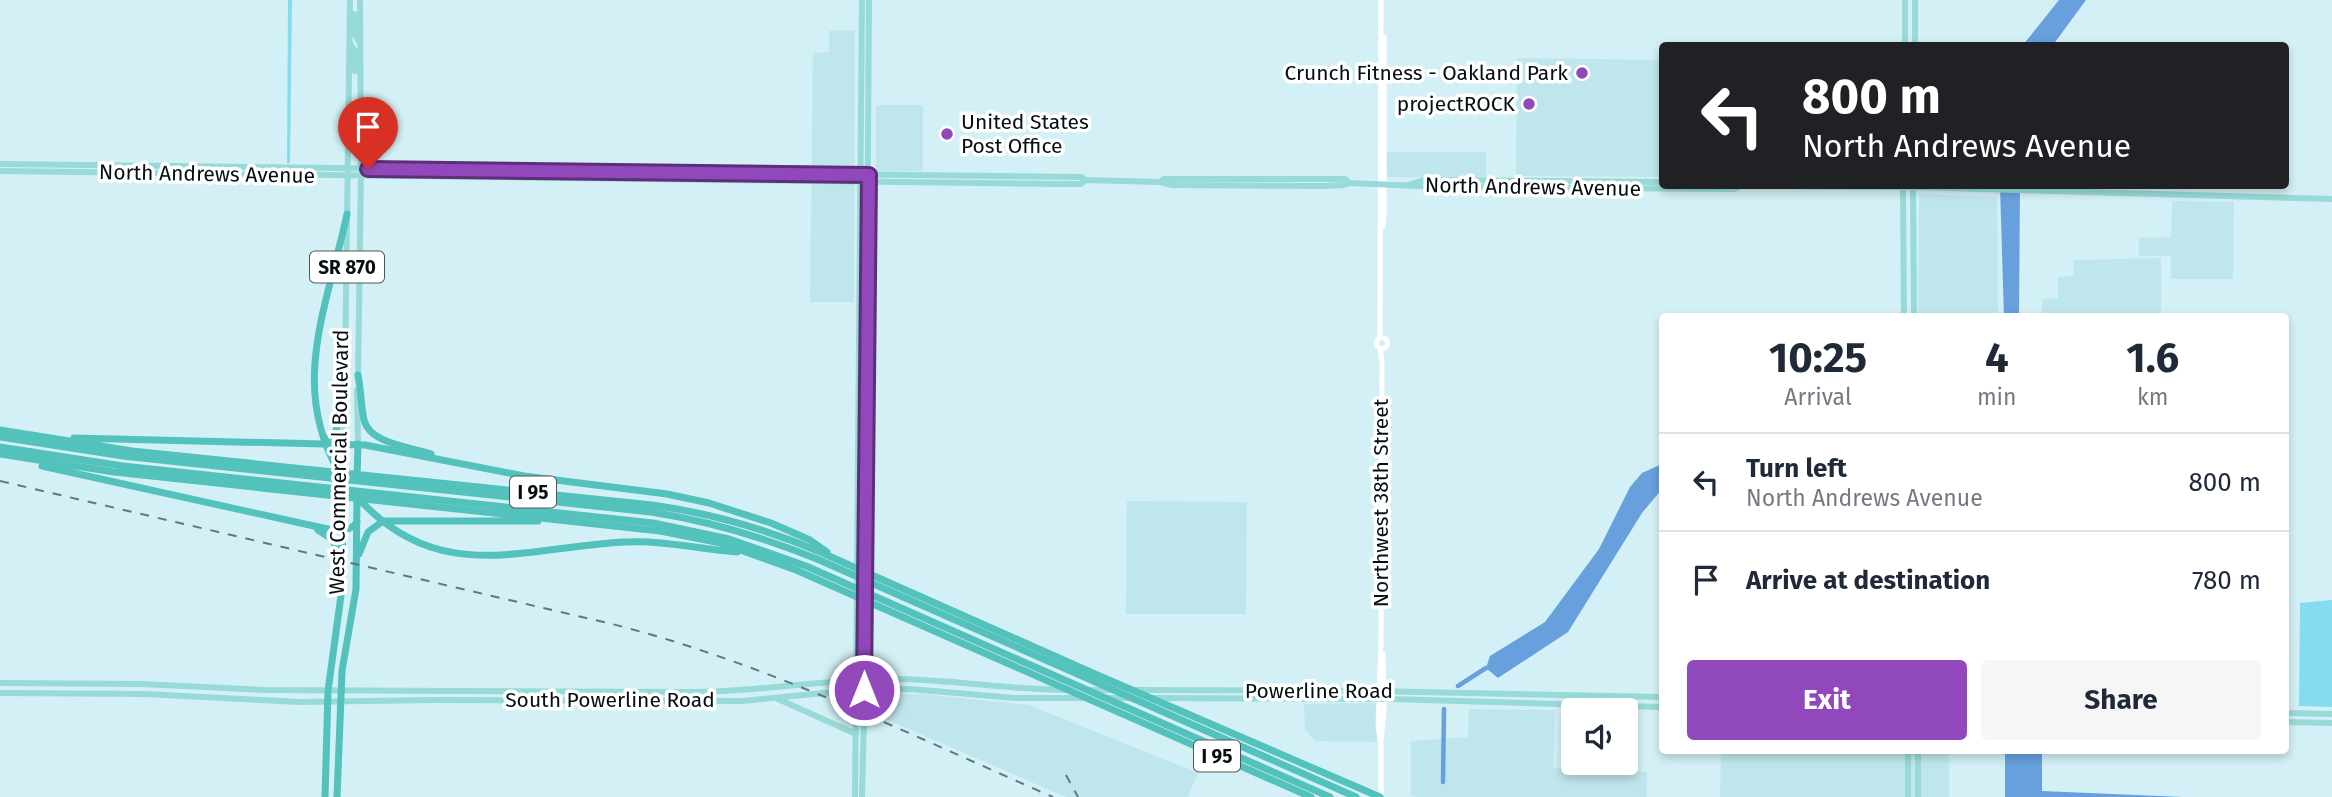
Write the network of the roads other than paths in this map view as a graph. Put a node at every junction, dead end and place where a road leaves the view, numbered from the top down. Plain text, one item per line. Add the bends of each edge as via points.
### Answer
1 (350, 0) edge
2 (360, 0) edge
3 (862, 0) edge
4 (869, 0) edge
5 (1383, 0) edge
6 (1906, 0) edge
7 (1915, 0) edge
8 (1905, 18) junction
9 (1915, 28) junction
10 (1905, 42) edge
11 (1915, 42) edge
12 (349, 43) junction
13 (360, 43) junction
14 (359, 79) junction
15 (0, 164) edge
16 (0, 171) edge
17 (348, 172) junction
18 (361, 172) junction
19 (1002, 177) junction
20 (865, 178) junction
21 (1085, 180) junction
22 (1509, 180) junction
23 (1489, 181) junction
24 (1659, 182) edge
25 (995, 183) junction
26 (1382, 183) junction
27 (1409, 184) junction
28 (1480, 187) junction
29 (1503, 187) junction
30 (1659, 188) edge
31 (1903, 189) edge
32 (1913, 189) edge
33 (1977, 189) edge
34 (2332, 199) edge
35 (347, 214) junction
36 (1904, 313) edge
37 (1912, 313) edge
38 (358, 375) junction
39 (345, 393) junction
40 (0, 430) edge
41 (31, 436) junction
42 (0, 437) edge
43 (321, 444) junction
44 (344, 444) junction
45 (358, 444) junction
46 (0, 447) edge
47 (0, 456) edge
48 (448, 460) junction
49 (332, 475) junction
50 (332, 491) junction
51 (367, 495) junction
52 (566, 520) junction
53 (357, 522) junction
54 (308, 525) junction
55 (343, 530) junction
56 (750, 553) junction
57 (343, 561) junction
58 (357, 561) junction
59 (845, 568) junction
60 (878, 583) junction
61 (845, 587) junction
62 (878, 602) junction
63 (861, 680) junction
64 (0, 683) edge
65 (80, 683) junction
66 (975, 684) joint
67 (157, 685) junction
68 (174, 686) junction
69 (860, 690) junction
70 (1049, 690) junction
71 (328, 691) junction
72 (340, 691) junction
73 (547, 691) junction
74 (1250, 691) junction
75 (1274, 691) junction
76 (0, 693) edge
77 (68, 693) junction
78 (145, 694) junction
79 (165, 695) junction
80 (1381, 695) junction
81 (657, 696) junction
82 (1659, 697) edge
83 (1024, 698) junction
84 (1219, 698) joint
85 (1232, 698) junction
86 (1259, 698) junction
87 (777, 699) junction
88 (544, 700) junction
89 (327, 702) junction
90 (339, 702) junction
91 (1659, 707) edge
92 (2289, 713) edge
93 (2332, 714) edge
94 (2289, 722) edge
95 (2332, 723) edge
96 (856, 734) junction
97 (1908, 754) edge
98 (1918, 754) edge
99 (326, 797) edge
100 (337, 797) edge
101 (855, 797) edge
102 (862, 797) edge
103 (1311, 797) edge
104 (1330, 797) edge
105 (1356, 797) edge
106 (1381, 797) edge
107 (1908, 797) edge
108 (1918, 797) edge

1 - 12 main road, SR 870
1 - 13 main road
2 - 13 main road, SR 870
3 - 20 main road
4 - 20 main road
5 - 26 street
6 - 8 main road
7 - 9 main road
8 - 9 main road
8 - 10 main road
9 - 11 main road
12 - 14 main road
12 - 17 main road, SR 870
13 - 14 main road, SR 870
14 - 18 main road, SR 870
15 - 17 main road, North Andrews Avenue
16 - 17 main road, North Andrews Avenue
17 - 18 main road, North Andrews Avenue
17 - 35 main road, West Commercial Boulevard / SR 870
18 - 20 main road, North Andrews Avenue
18 - 38 main road, West Commercial Boulevard / SR 870
19 - 20 main road, North Andrews Avenue
19 - 21 main road, North Andrews Avenue
19 - 25 main road
20 - 25 main road, North Andrews Avenue
20 - 63 main road
21 - 25 main road, North Andrews Avenue via 1081,184
21 - 26 main road, North Andrews Avenue via 1294,178
22 - 23 main road, North Andrews Avenue
22 - 24 main road, North Andrews Avenue
22 - 29 main road
23 - 27 main road, North Andrews Avenue
23 - 28 main road
26 - 27 main road, North Andrews Avenue
26 - 80 street, Northwest 38th Street via 1382,338 1376,343 1382,349
27 - 28 main road, North Andrews Avenue
28 - 29 main road, North Andrews Avenue
29 - 30 main road, North Andrews Avenue
31 - 36 main road
32 - 37 main road
33 - 34 main road, North Andrews Avenue
35 - 39 main road, West Commercial Boulevard / SR 870
35 - 56 highway via 315,353 313,391 328,451 344,480 371,511 405,535 445,551 477,556 631,542
38 - 45 main road, West Commercial Boulevard / SR 870
38 - 48 highway via 364,419 376,436
39 - 43 highway via 336,430
39 - 44 main road, West Commercial Boulevard / SR 870
40 - 41 highway, I 95
41 - 43 highway
41 - 49 highway, I 95
42 - 49 highway via 116,455
43 - 44 highway
44 - 45 highway
44 - 55 highway, West Commercial Boulevard / SR 870
45 - 48 highway
45 - 53 highway, West Commercial Boulevard / SR 870
46 - 50 highway
47 - 50 highway, I 95 via 99,470
47 - 54 highway
48 - 59 highway via 720,505 810,540
49 - 59 highway, I 95 via 684,510 761,529
50 - 51 highway, I 95
51 - 52 highway, I 95
51 - 61 highway via 684,528 768,551
52 - 56 highway, I 95 via 675,533
52 - 58 highway via 383,521 366,534
53 - 55 highway
53 - 58 highway, West Commercial Boulevard / SR 870
54 - 55 highway
54 - 57 highway via 332,539
55 - 57 highway, West Commercial Boulevard / SR 870
56 - 61 highway, I 95
57 - 71 highway, West Commercial Boulevard / SR 870
58 - 72 highway, West Commercial Boulevard / SR 870
59 - 60 highway, I 95
60 - 105 highway
60 - 106 highway, I 95
61 - 62 highway, I 95
62 - 103 highway, I 95
62 - 104 highway
63 - 66 main road, South Powerline Road
63 - 69 main road
63 - 81 main road, South Powerline Road
64 - 65 main road, South Powerline Road
65 - 67 main road, South Powerline Road
65 - 77 main road
66 - 70 main road, Powerline Road
67 - 68 main road, South Powerline Road
67 - 78 main road
68 - 71 main road, South Powerline Road
68 - 79 main road
69 - 83 main road, South Powerline Road via 938,690
69 - 87 main road, South Powerline Road
69 - 96 main road
69 - 102 main road
70 - 74 main road, Powerline Road
70 - 83 main road
71 - 72 main road, South Powerline Road
71 - 89 highway, West Commercial Boulevard / SR 870
72 - 73 main road, South Powerline Road
72 - 90 highway, West Commercial Boulevard / SR 870
73 - 81 main road, South Powerline Road
73 - 88 main road
74 - 75 main road, Powerline Road
74 - 85 main road
75 - 80 main road, Powerline Road
75 - 86 main road
76 - 77 main road, South Powerline Road
77 - 78 main road, South Powerline Road
78 - 79 main road, South Powerline Road
79 - 89 main road, South Powerline Road
80 - 82 main road, Powerline Road
80 - 86 main road, Powerline Road
80 - 91 main road, Powerline Road
80 - 106 street, Northwest 38th Street
81 - 87 main road, South Powerline Road
81 - 88 main road, South Powerline Road via 644,700
83 - 84 main road, South Powerline Road
84 - 85 main road, Powerline Road
85 - 86 main road, Powerline Road
87 - 96 main road
88 - 90 main road, South Powerline Road
89 - 90 main road, South Powerline Road
89 - 99 highway, West Commercial Boulevard / SR 870
90 - 100 highway, West Commercial Boulevard / SR 870
92 - 93 main road
94 - 95 main road
96 - 101 main road
97 - 107 main road
98 - 108 main road

